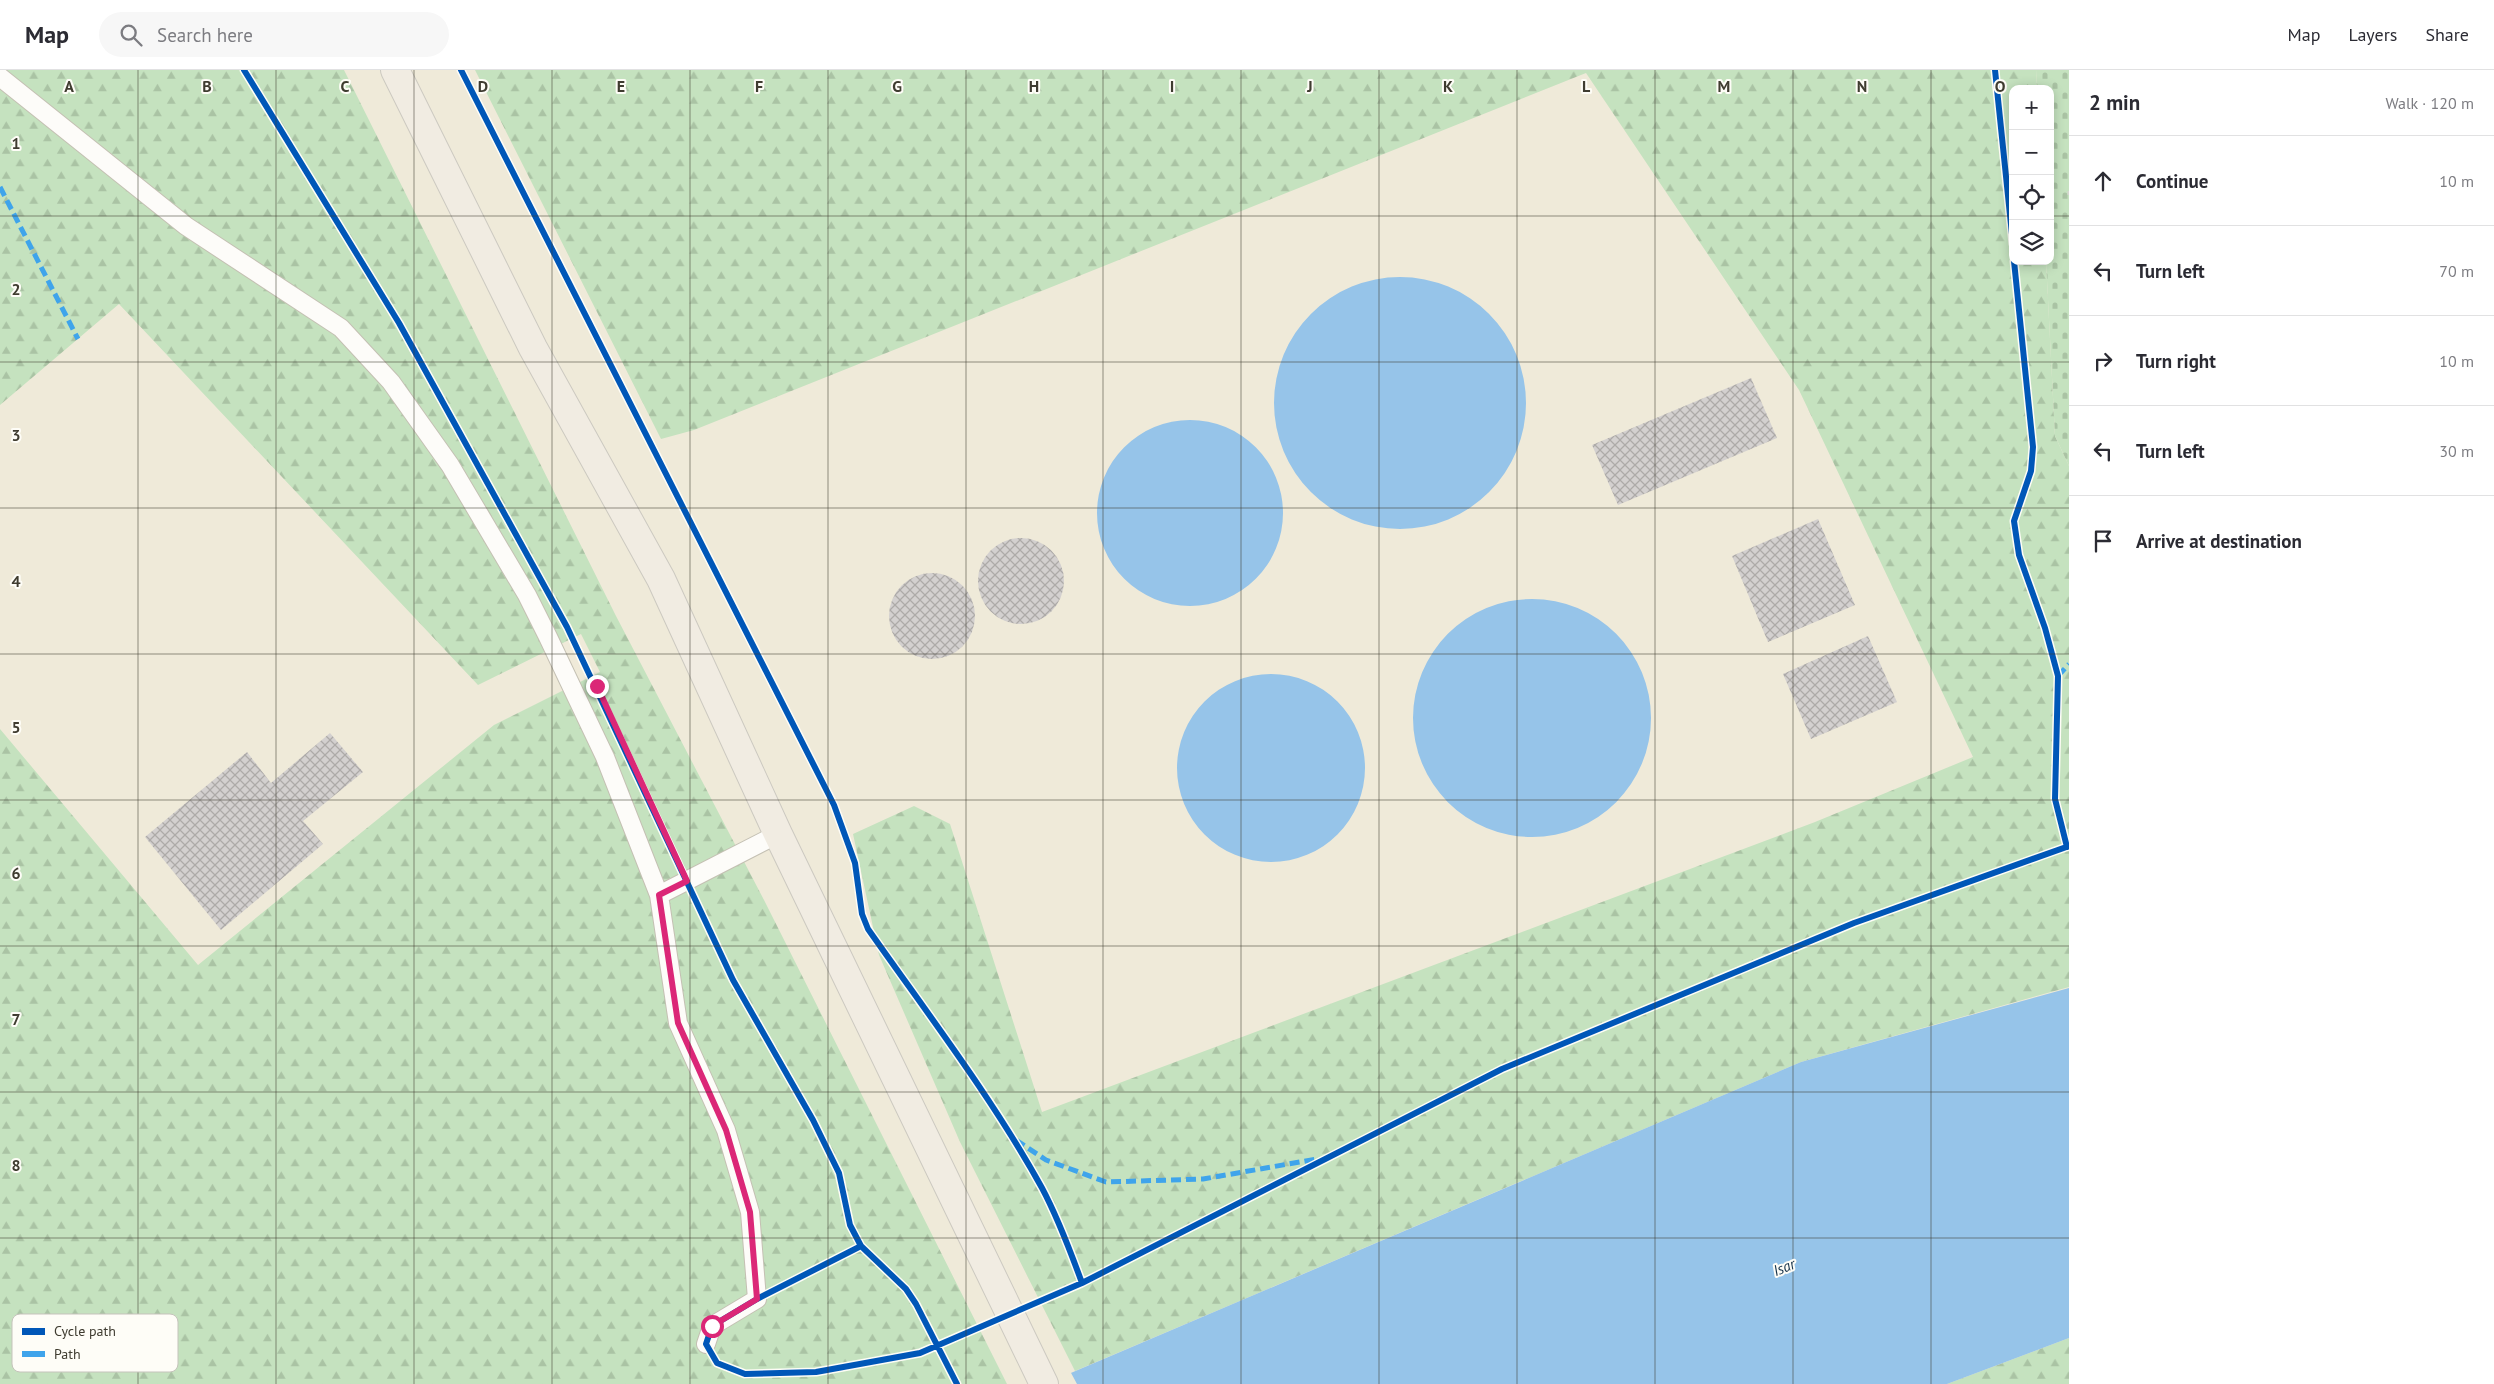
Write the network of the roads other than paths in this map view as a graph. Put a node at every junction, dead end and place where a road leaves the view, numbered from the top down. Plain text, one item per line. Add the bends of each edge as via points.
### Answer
1 (394, 70) edge
2 (0, 77) edge
3 (778, 834) junction
4 (659, 895) junction
5 (706, 1344) dead end
6 (1044, 1384) edge

1 - 3 main road via 534,348 661,579
2 - 4 lane via 186,226 341,328 391,382 450,465 548,636 605,756
3 - 4 lane
3 - 6 main road
4 - 5 lane via 678,1023 726,1130 750,1212 757,1299 712,1326

